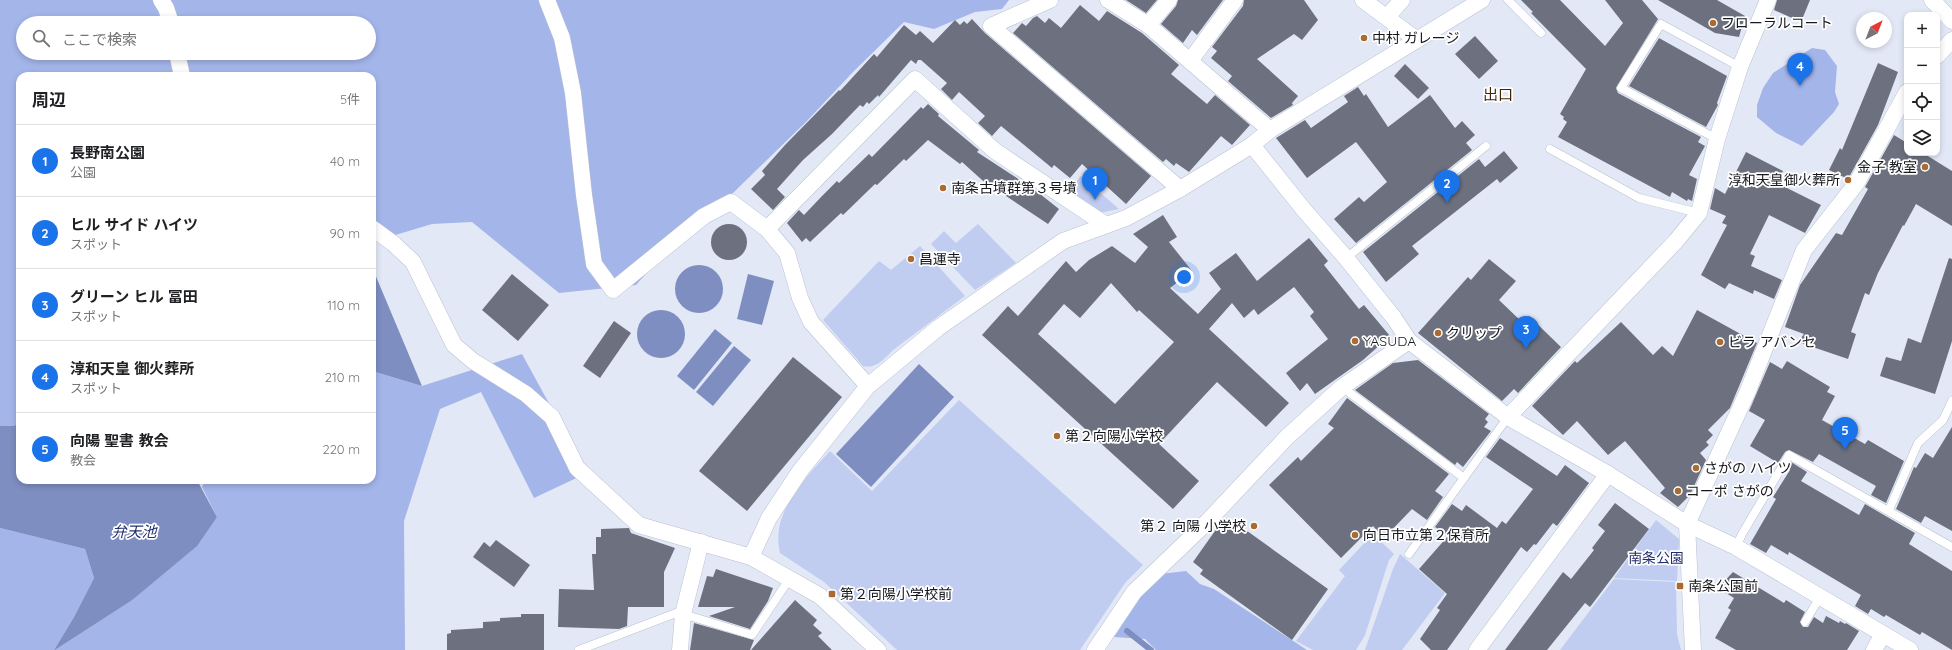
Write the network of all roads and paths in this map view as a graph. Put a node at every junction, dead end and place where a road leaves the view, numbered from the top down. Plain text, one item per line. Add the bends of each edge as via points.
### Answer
1 (161, 0) edge
2 (547, 0) edge
3 (1050, 0) edge
4 (1108, 0) edge
5 (1169, 0) edge
6 (1235, 0) edge
7 (1363, 0) edge
8 (1402, 0) edge
9 (1482, 0) edge
10 (1508, 0) edge
11 (1768, 0) edge
12 (1932, 0) edge
13 (169, 16) edge
14 (1387, 17) junction
15 (1952, 21) edge
16 (1148, 25) junction
17 (1540, 33) dead end
18 (1417, 40) junction
19 (1952, 40) edge
20 (1940, 53) edge
21 (179, 60) edge
22 (1190, 61) junction
23 (1740, 68) junction
24 (181, 72) edge
25 (1904, 97) edge
26 (1270, 130) junction
27 (1717, 139) junction
28 (1252, 145) junction
29 (1486, 146) dead end
30 (1550, 149) dead end
31 (1180, 189) junction
32 (1699, 213) junction
33 (1106, 225) junction
34 (768, 229) junction
35 (376, 231) edge
36 (1346, 258) junction
37 (1409, 341) junction
38 (868, 386) junction
39 (1342, 387) junction
40 (1952, 401) edge
41 (1508, 417) junction
42 (1608, 474) junction
43 (1464, 478) junction
44 (1889, 510) junction
45 (1687, 524) junction
46 (701, 542) junction
47 (1736, 546) junction
48 (1952, 547) edge
49 (1409, 554) dead end
50 (751, 557) junction
51 (790, 578) junction
52 (1820, 597) junction
53 (684, 612) junction
54 (1805, 622) dead end
55 (1883, 634) junction
56 (578, 650) edge
57 (680, 650) edge
58 (878, 650) edge
59 (1095, 650) edge
60 (1477, 650) edge
61 (1694, 650) edge
62 (1874, 650) edge
63 (1910, 650) edge

1 - 13 street
2 - 34 street via 562,38 573,93 594,264 613,290 704,216 731,202
3 - 31 street via 991,26
4 - 16 street
5 - 16 street
6 - 22 street
7 - 14 street
8 - 14 street
9 - 18 street
10 - 17 lane
11 - 23 street
12 - 15 street
14 - 18 street
16 - 22 street
18 - 26 street
19 - 20 street
21 - 24 street
22 - 26 street
23 - 27 street
23 - 27 lane via 1661,24 1621,88
25 - 45 street via 1856,184 1804,250 1747,393
26 - 28 street
27 - 32 street
28 - 31 street
28 - 36 street
29 - 36 lane
30 - 32 lane via 1639,198
31 - 33 street via 1126,218
32 - 41 street via 1676,241
33 - 34 street via 995,151 915,79
33 - 38 street via 1063,241 1023,268 938,328
34 - 38 street via 787,253 800,298 811,322
35 - 46 street via 413,262 454,345 473,361 526,394 552,417 577,468 639,525
36 - 37 street
37 - 39 street
37 - 41 street
38 - 50 street via 800,471 769,518
39 - 43 lane
39 - 59 street via 1287,437 1208,522 1134,592
40 - 44 lane via 1943,420 1918,443
41 - 42 street
41 - 43 lane
42 - 45 street
42 - 60 street
43 - 49 lane
44 - 47 lane via 1789,455
44 - 48 lane
45 - 47 street
45 - 61 street
46 - 50 street
46 - 53 street
47 - 52 street
50 - 51 street
51 - 53 lane via 752,635
51 - 58 street via 820,596
52 - 54 lane
52 - 55 street
53 - 56 lane
53 - 57 street
55 - 62 street
55 - 63 street

